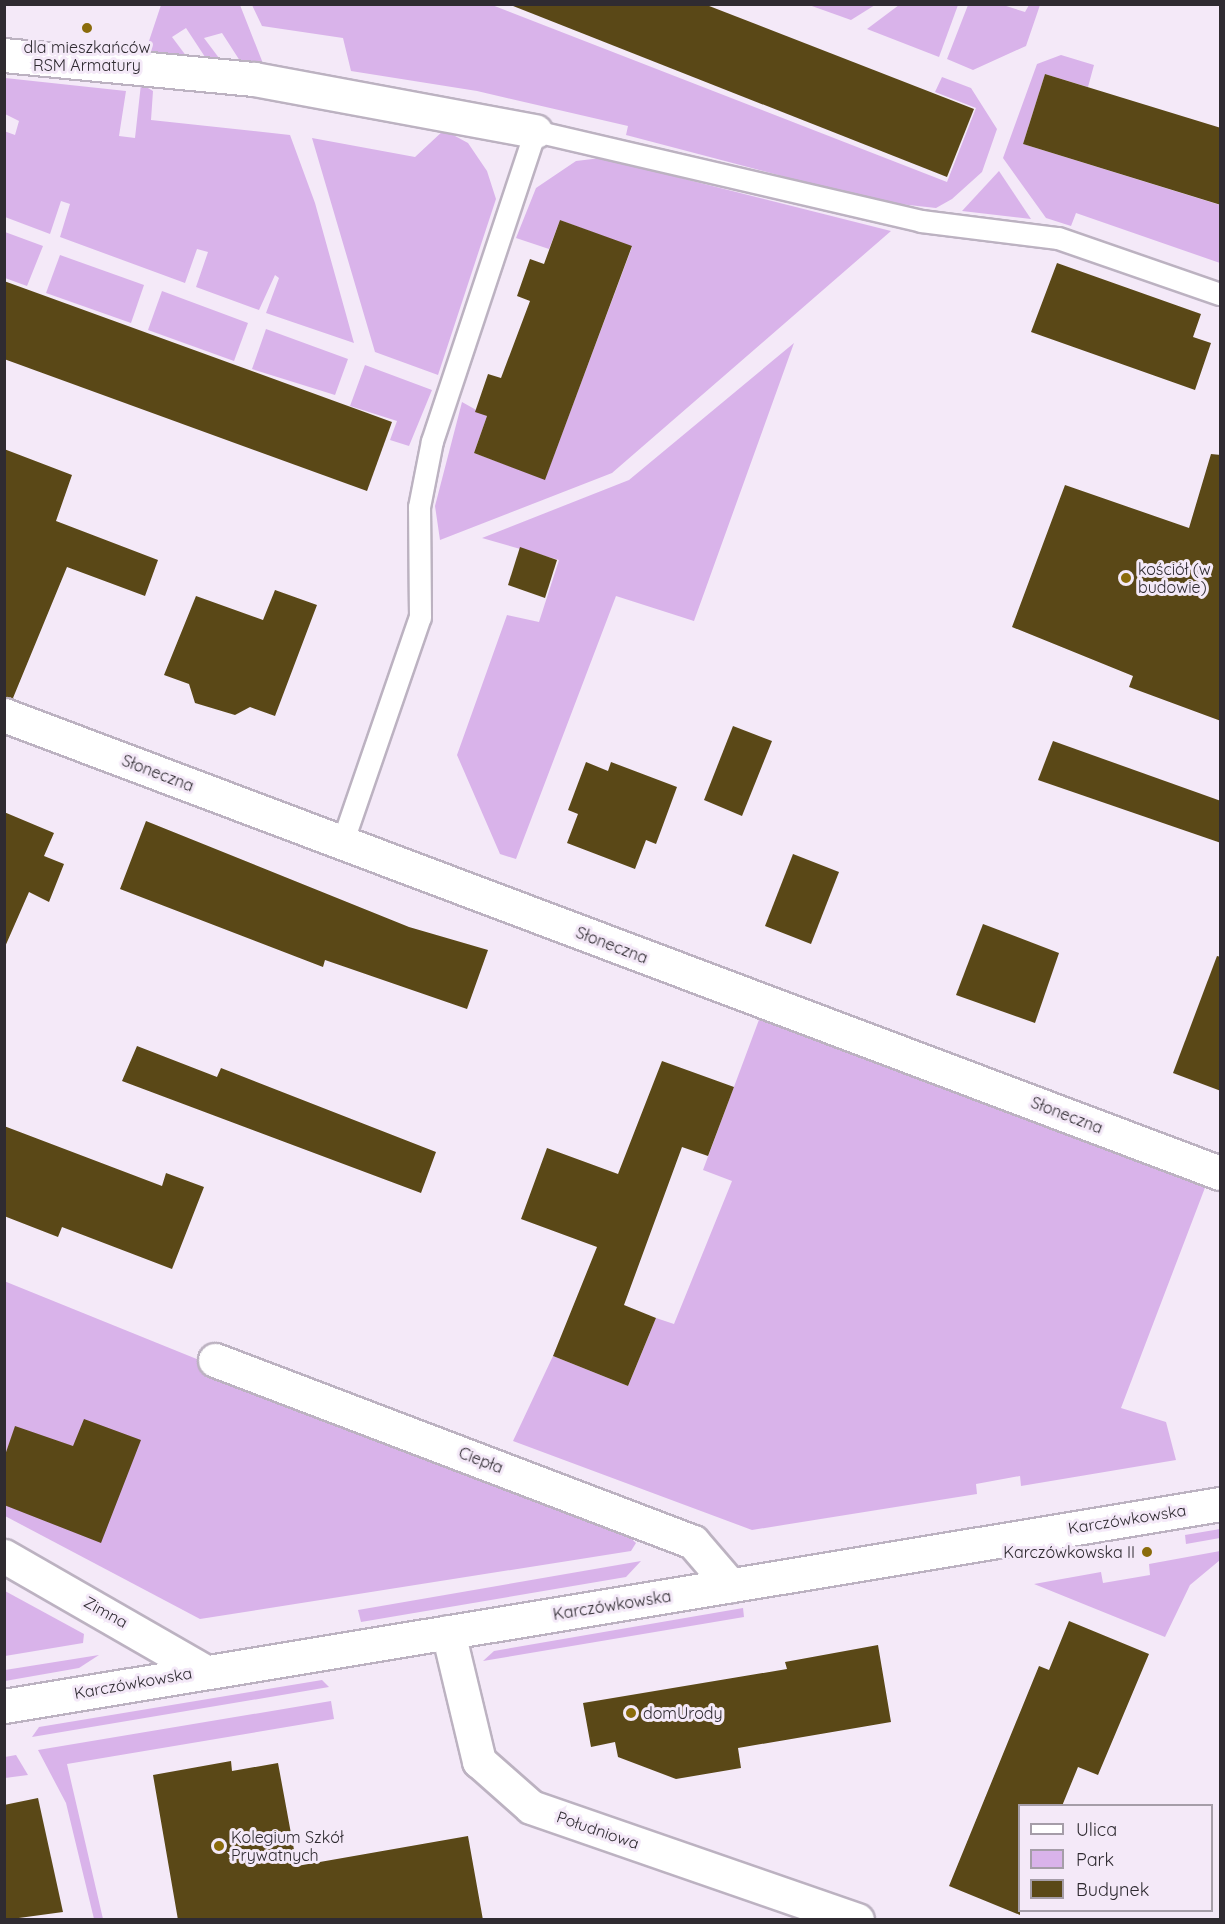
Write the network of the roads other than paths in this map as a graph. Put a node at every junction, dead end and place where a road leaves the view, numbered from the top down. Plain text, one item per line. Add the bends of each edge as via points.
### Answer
1 (4, 55) edge
2 (535, 131) junction
3 (1221, 294) edge
4 (4, 715) edge
5 (342, 843) junction
6 (1221, 1173) edge
7 (215, 1360) dead end
8 (1221, 1504) edge
9 (4, 1556) edge
10 (730, 1585) junction
11 (448, 1632) junction
12 (204, 1671) junction
13 (4, 1706) edge
14 (857, 1920) edge

1 - 2 street via 254,79
2 - 3 lane via 921,221 1058,238
2 - 5 lane via 432,441 419,507 420,617
4 - 5 street, Słoneczna
5 - 6 street, Słoneczna
7 - 10 street, Ciepła via 693,1542
8 - 10 street, Karczówkowska
9 - 12 street, Zimna
10 - 11 street, Karczówkowska
11 - 12 street, Karczówkowska
11 - 14 street, Południowa via 479,1761 531,1807
12 - 13 street, Karczówkowska

